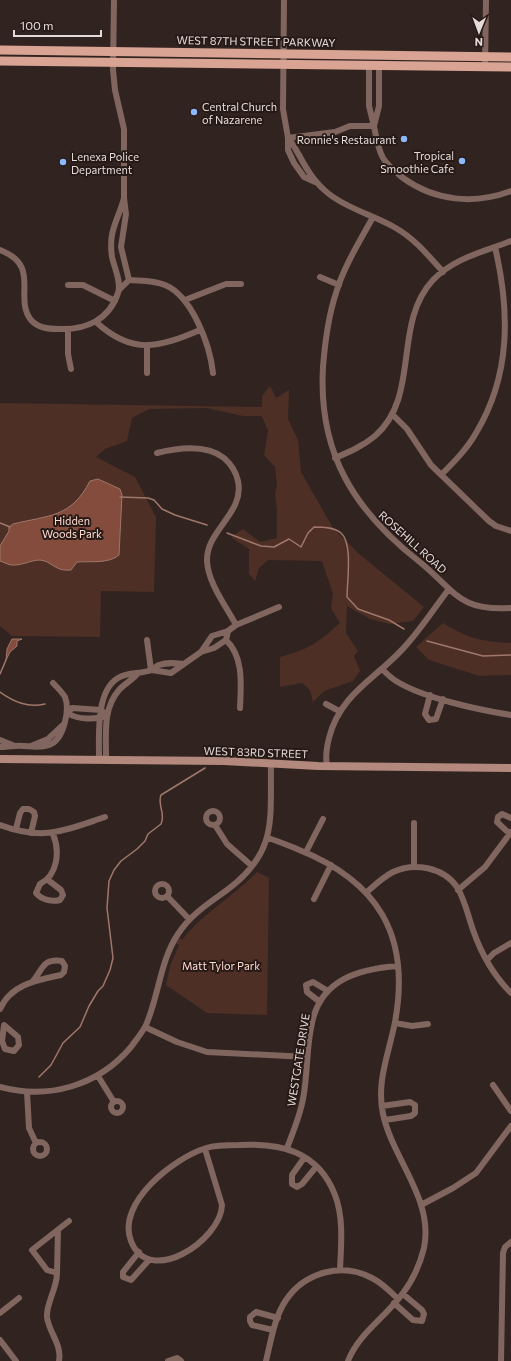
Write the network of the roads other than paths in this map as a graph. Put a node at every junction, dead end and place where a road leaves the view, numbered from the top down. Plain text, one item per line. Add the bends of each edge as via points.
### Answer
1 (114, 0) edge
2 (284, 0) edge
3 (486, 0) edge
4 (0, 50) edge
5 (114, 52) junction
6 (283, 53) junction
7 (415, 56) junction
8 (485, 56) junction
9 (511, 57) edge
10 (0, 61) edge
11 (113, 62) junction
12 (283, 65) junction
13 (369, 65) junction
14 (379, 66) junction
15 (485, 66) junction
16 (511, 67) edge
17 (374, 126) junction
18 (288, 138) junction
19 (511, 191) edge
20 (124, 198) junction
21 (373, 217) junction
22 (511, 241) edge
23 (495, 247) junction
24 (0, 250) edge
25 (443, 272) junction
26 (320, 277) dead end
27 (128, 280) junction
28 (68, 284) dead end
29 (241, 284) dead end
30 (339, 285) junction
31 (119, 290) junction
32 (185, 300) junction
33 (115, 301) junction
34 (96, 322) junction
35 (68, 330) junction
36 (200, 330) junction
37 (147, 345) junction
38 (72, 369) dead end
39 (213, 373) dead end
40 (147, 374) dead end
41 (392, 414) junction
42 (157, 453) dead end
43 (335, 458) junction
44 (441, 475) junction
45 (511, 531) edge
46 (449, 589) junction
47 (279, 607) dead end
48 (511, 608) edge
49 (236, 625) junction
50 (228, 631) junction
51 (146, 640) dead end
52 (226, 640) junction
53 (201, 652) junction
54 (184, 664) junction
55 (382, 669) junction
56 (151, 670) junction
57 (138, 673) junction
58 (53, 683) dead end
59 (430, 695) junction
60 (443, 699) junction
61 (326, 704) dead end
62 (240, 708) dead end
63 (101, 710) junction
64 (339, 712) junction
65 (68, 713) junction
66 (107, 715) junction
67 (511, 715) edge
68 (100, 718) junction
69 (0, 740) edge
70 (14, 746) junction
71 (0, 747) edge
72 (0, 759) edge
73 (103, 760) junction
74 (270, 764) junction
75 (327, 765) junction
76 (511, 768) edge
77 (105, 817) dead end
78 (511, 818) edge
79 (323, 819) dead end
80 (414, 823) dead end
81 (0, 825) edge
82 (215, 825) dead end
83 (16, 829) junction
84 (31, 833) junction
85 (510, 833) edge
86 (53, 834) junction
87 (268, 838) junction
88 (306, 852) junction
89 (331, 865) junction
90 (252, 866) junction
91 (414, 866) junction
92 (48, 880) dead end
93 (458, 890) junction
94 (366, 892) junction
95 (167, 896) dead end
96 (314, 899) dead end
97 (189, 919) junction
98 (511, 944) edge
99 (487, 960) junction
100 (398, 966) junction
101 (33, 981) junction
102 (328, 992) junction
103 (511, 993) edge
104 (320, 1002) junction
105 (1, 1006) edge
106 (395, 1023) junction
107 (428, 1024) dead end
108 (145, 1027) junction
109 (308, 1057) junction
110 (98, 1076) junction
111 (493, 1085) dead end
112 (0, 1087) edge
113 (27, 1092) junction
114 (114, 1102) dead end
115 (382, 1106) junction
116 (511, 1111) edge
117 (385, 1120) junction
118 (511, 1126) edge
119 (36, 1143) dead end
120 (205, 1148) junction
121 (287, 1148) junction
122 (304, 1158) junction
123 (316, 1167) junction
124 (421, 1205) junction
125 (69, 1221) dead end
126 (58, 1230) junction
127 (511, 1242) edge
128 (139, 1252) junction
129 (149, 1260) junction
130 (340, 1270) junction
131 (57, 1273) junction
132 (19, 1298) dead end
133 (398, 1299) junction
134 (0, 1314) edge
135 (278, 1318) junction
136 (274, 1330) junction
137 (0, 1340) edge
138 (16, 1361) edge
139 (59, 1361) edge
140 (168, 1361) edge
141 (181, 1361) edge
142 (266, 1361) edge
143 (348, 1361) edge
144 (501, 1361) edge

1 - 5 street
2 - 6 street
3 - 8 street
4 - 5 main road, WEST 87TH STREET PARKWAY
5 - 6 main road, WEST 87TH STREET PARKWAY
5 - 11 street
6 - 7 main road, WEST 87TH STREET PARKWAY
6 - 12 street
7 - 8 main road, WEST 87TH STREET PARKWAY
7 - 13 main road via 403,60 383,60
8 - 9 main road, WEST 87TH STREET PARKWAY
8 - 15 street
10 - 11 main road, WEST 87TH STREET PARKWAY
11 - 12 main road, WEST 87TH STREET PARKWAY
11 - 20 street via 115,90 124,130
12 - 13 main road, WEST 87TH STREET PARKWAY
12 - 18 street via 283,109
13 - 14 main road, WEST 87TH STREET PARKWAY
13 - 17 street via 369,106
14 - 15 main road, WEST 87TH STREET PARKWAY
14 - 17 street via 379,106
15 - 16 main road, WEST 87TH STREET PARKWAY
17 - 18 street via 350,126 335,132
17 - 19 street via 383,158 393,170 426,191 447,198 467,200 498,196
18 - 21 street via 288,150 304,177 315,182 340,202
20 - 27 street via 126,221 121,246
20 - 31 street via 111,238
21 - 25 street via 408,236
21 - 30 street, ROSEHILL ROAD
22 - 23 street
23 - 25 street via 464,258
23 - 44 street via 502,277 506,318 506,336 498,377 485,416 476,433
24 - 35 street via 15,258 21,265 25,281 25,305 31,319 44,328
25 - 41 street via 429,286 415,311 410,325 401,391
26 - 30 street
27 - 31 street
27 - 32 street via 160,283 177,292
28 - 33 street via 83,285
29 - 32 street via 226,284
30 - 43 street, ROSEHILL ROAD via 328,328 322,387 327,432
31 - 33 street
32 - 36 street
33 - 34 street via 108,312
34 - 35 street via 83,328
34 - 37 street via 123,341
35 - 38 street via 68,354
36 - 37 street via 172,342
36 - 39 street via 212,358
37 - 40 street
41 - 43 street via 375,436
41 - 44 street via 408,429 427,459
42 - 49 street via 175,449 203,449 220,455 237,477 238,495 234,508 215,534 207,562 210,576
43 - 46 street, ROSEHILL ROAD via 351,490 380,527
44 - 45 street via 489,521
46 - 48 street via 466,603 474,606
46 - 55 street, ROSEHILL ROAD via 408,644
47 - 49 street
49 - 50 street
50 - 52 street
50 - 53 street via 212,636
51 - 56 street
52 - 53 street via 214,648
52 - 62 street via 235,653 240,671
53 - 54 street
54 - 56 street via 166,663
54 - 56 street via 171,673
55 - 59 street via 395,681
55 - 64 street, ROSEHILL ROAD via 356,691
56 - 57 street
57 - 63 street via 118,678 106,695
57 - 66 street via 117,692
58 - 65 street via 64,696
59 - 60 street
59 - 60 street via 425,714 429,720 436,718
60 - 67 street
61 - 64 street
63 - 65 street via 72,708
63 - 66 street
63 - 68 street
64 - 75 street, ROSEHILL ROAD via 328,741
65 - 68 street via 72,716
65 - 70 street via 63,725 48,739 31,746
66 - 68 street
66 - 73 street via 106,756
68 - 73 street via 99,756
69 - 70 street
70 - 71 street
72 - 73 street, WEST 83RD STREET
73 - 74 street, WEST 83RD STREET
74 - 75 street, WEST 83RD STREET
74 - 87 street
75 - 76 street, WEST 83RD STREET
77 - 86 street
78 - 85 street via 502,814 497,822
79 - 88 street
80 - 91 street
81 - 83 street
82 - 90 street via 227,844
83 - 84 street
83 - 84 street via 20,813 23,809 29,809 36,816
84 - 86 street
85 - 93 street via 485,867
86 - 92 street via 57,856
87 - 88 street
87 - 90 street
88 - 89 street
89 - 94 street
89 - 96 street
90 - 97 street via 241,878
91 - 93 street via 442,874
91 - 94 street via 392,872
93 - 99 street
94 - 100 street via 387,925 395,944
95 - 97 street
97 - 108 street via 171,945
98 - 99 street
99 - 103 street
100 - 102 street, WESTGATE DRIVE via 355,973 340,981
100 - 106 street via 400,987
101 - 101 street via 61,975 65,966 62,961 47,962
101 - 105 street via 17,989
102 - 104 street, WESTGATE DRIVE
102 - 104 street, WESTGATE DRIVE via 313,982 308,982 307,992
104 - 109 street, WESTGATE DRIVE via 312,1022
106 - 107 street via 412,1026
106 - 115 street via 383,1073
108 - 109 street via 207,1052
108 - 110 street via 126,1052
109 - 121 street, WESTGATE DRIVE via 302,1104
110 - 113 street via 62,1090
110 - 114 street
111 - 116 street
112 - 113 street
113 - 119 street via 28,1128
115 - 117 street
115 - 117 street via 410,1102 416,1109 415,1114 411,1116
117 - 124 street via 391,1140
118 - 124 street via 476,1173
120 - 121 street via 258,1144
120 - 128 street via 174,1164 138,1199 129,1220 130,1239
120 - 129 street via 222,1205 222,1214 214,1228 181,1256 169,1260
121 - 122 street
122 - 123 street
122 - 123 street via 292,1175 292,1184 302,1184
123 - 130 street via 332,1188 338,1206
124 - 133 street via 424,1246 416,1273
125 - 126 street
126 - 131 street
126 - 131 street via 32,1250 47,1270
127 - 144 street via 503,1252
128 - 129 street
128 - 129 street via 123,1272 126,1280 134,1278
130 - 133 street via 373,1278
130 - 135 street via 316,1275 299,1285 286,1300
131 - 139 street via 57,1283 47,1309 47,1316 59,1345
132 - 134 street
133 - 143 street via 361,1339
135 - 136 street
135 - 136 street via 256,1312 250,1317 252,1325
136 - 142 street
137 - 138 street
140 - 141 street via 177,1358

